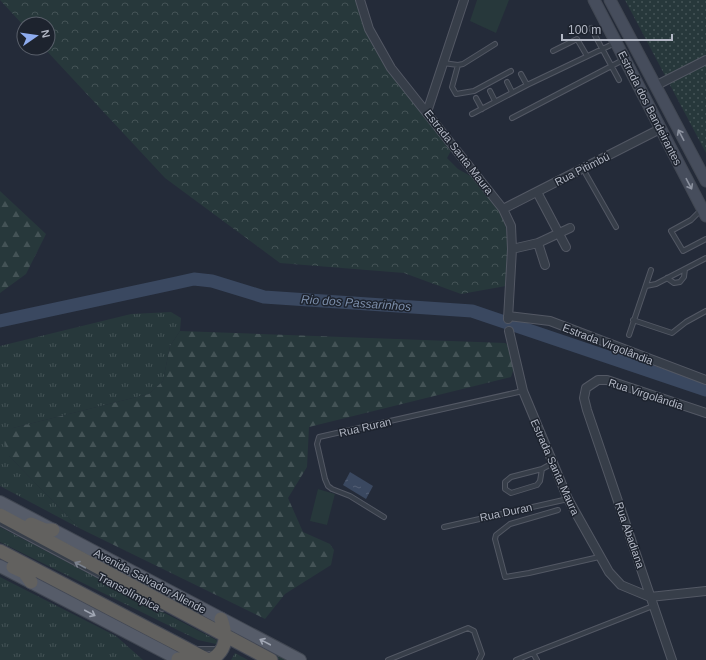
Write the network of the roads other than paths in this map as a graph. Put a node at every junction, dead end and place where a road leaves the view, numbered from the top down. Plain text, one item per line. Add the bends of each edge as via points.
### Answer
1 (360, 0) edge
2 (464, 0) edge
3 (594, 0) edge
4 (610, 0) edge
5 (591, 28) dead end
6 (616, 42) junction
7 (494, 44) dead end
8 (603, 49) junction
9 (553, 51) dead end
10 (587, 56) junction
11 (625, 59) junction
12 (706, 60) edge
13 (443, 63) junction
14 (458, 65) junction
15 (612, 66) junction
16 (511, 71) dead end
17 (521, 74) dead end
18 (619, 80) dead end
19 (507, 82) dead end
20 (527, 85) junction
21 (655, 86) junction
22 (490, 90) dead end
23 (512, 92) junction
24 (476, 98) dead end
25 (496, 101) junction
26 (482, 109) junction
27 (428, 112) junction
28 (472, 114) dead end
29 (512, 118) dead end
30 (660, 129) junction
31 (583, 169) junction
32 (706, 181) edge
33 (537, 192) junction
34 (706, 196) edge
35 (503, 209) junction
36 (704, 212) edge
37 (616, 227) dead end
38 (570, 228) dead end
39 (560, 234) junction
40 (706, 239) edge
41 (538, 243) junction
42 (566, 247) dead end
43 (512, 249) junction
44 (706, 258) edge
45 (545, 266) dead end
46 (685, 269) junction
47 (651, 270) dead end
48 (667, 278) junction
49 (646, 286) junction
50 (706, 311) edge
51 (508, 318) joint
52 (633, 320) junction
53 (509, 331) dead end
54 (629, 335) dead end
55 (706, 380) edge
56 (523, 391) junction
57 (587, 410) joint
58 (706, 413) edge
59 (553, 463) junction
60 (542, 469) junction
61 (568, 499) junction
62 (0, 502) edge
63 (0, 510) edge
64 (558, 510) dead end
65 (0, 515) edge
66 (384, 517) dead end
67 (0, 523) edge
68 (444, 527) dead end
69 (53, 530) junction
70 (0, 551) edge
71 (599, 557) junction
72 (0, 558) edge
73 (0, 566) edge
74 (31, 582) junction
75 (706, 591) edge
76 (650, 597) junction
77 (653, 606) junction
78 (125, 610) dead end
79 (169, 613) dead end
80 (220, 619) junction
81 (198, 649) junction
82 (219, 650) edge
83 (533, 653) junction
84 (178, 659) edge
85 (271, 660) edge
86 (300, 660) edge
87 (388, 660) edge
88 (479, 660) edge
89 (516, 660) edge
90 (536, 660) edge
91 (672, 660) edge

1 - 27 street, Estrada Santa Maura via 369,29 391,68
2 - 13 street
3 - 6 main road, Estrada dos Bandeirantes
4 - 21 main road, Estrada dos Bandeirantes
5 - 8 lane
6 - 8 lane
6 - 11 main road, Estrada dos Bandeirantes
7 - 14 lane
8 - 10 lane
8 - 15 lane
9 - 10 lane via 577,39
10 - 20 lane
11 - 15 lane
11 - 30 main road, Estrada dos Bandeirantes
12 - 21 street
13 - 14 lane
13 - 27 street
14 - 16 lane via 452,87 456,94 474,91
15 - 18 lane
15 - 29 lane
17 - 20 lane
19 - 23 lane
20 - 23 lane
32 -> 21 main road, Estrada dos Bandeirantes
22 - 25 lane
23 - 25 lane
24 - 26 lane
25 - 26 lane
26 - 28 lane
27 - 35 street, Estrada Santa Maura
30 - 31 street, Rua Pitimbú
30 -> 36 main road, Estrada dos Bandeirantes
31 - 33 street, Rua Pitimbú
31 - 37 lane
33 - 35 street, Rua Pitimbú
33 - 39 street
34 - 36 main road via 701,201
35 - 43 street, Estrada Santa Maura via 510,226
36 - 40 lane via 671,232 683,251
38 - 39 street
39 - 41 street
39 - 42 street
41 - 43 street
41 - 45 street
43 - 51 street, Estrada Santa Maura
44 - 46 lane
46 - 48 lane
46 - 48 lane via 680,282 674,283
47 - 49 lane
48 - 49 lane
49 - 52 lane
50 - 52 lane via 672,333
51 - 55 street, Estrada Virgolândia via 550,321
52 - 54 lane
53 - 56 street, Estrada Santa Maura
56 - 59 street, Estrada Santa Maura
56 - 66 lane, Rua Ruran via 319,437 317,444 328,486
57 - 58 street, Rua Virgolândia via 584,398 586,388 598,380 607,380
57 - 76 street, Rua Abadiana
59 - 60 lane
59 - 61 street, Estrada Santa Maura
60 - 60 lane via 511,477 505,482 505,489 511,492 537,485
61 - 68 lane, Rua Duran
61 - 71 street, Estrada Santa Maura
62 - 69 main road, Avenida Salvador Allende
63 - 69 highway via 37,527
64 - 71 lane via 510,524 496,534 505,576
65 - 82 highway, Avenida Salvador Allende
79 -> 67 lane, Transolímpica
69 - 80 main road, Avenida Salvador Allende
70 - 82 highway, Avenida Salvador Allende
71 - 76 street, Estrada Santa Maura via 621,585
72 - 74 highway via 24,572
73 - 74 main road
74 -> 84 main road
75 - 76 street
76 - 77 street, Rua Abadiana
77 - 83 lane
77 - 91 street, Rua Abadiana
78 - 81 lane, Transolímpica
80 - 82 highway
86 -> 80 main road, Avenida Salvador Allende
81 - 82 lane, Transolímpica
81 - 82 lane
82 - 85 highway, Avenida Salvador Allende
83 - 89 lane
83 - 90 lane
87 - 88 lane via 468,628 474,631 481,648

